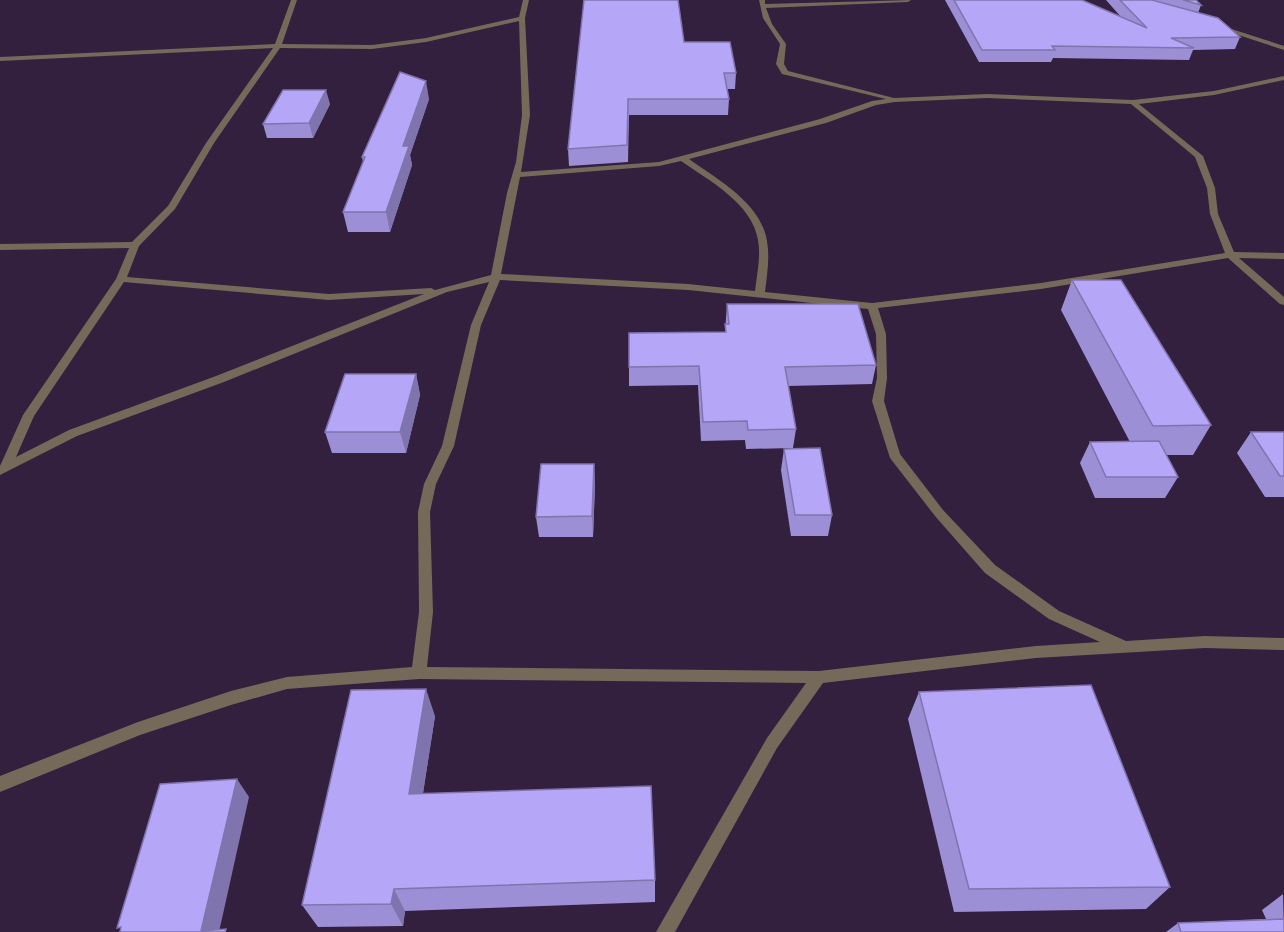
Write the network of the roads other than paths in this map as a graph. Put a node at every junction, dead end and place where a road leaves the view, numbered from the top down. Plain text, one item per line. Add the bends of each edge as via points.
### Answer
1 (294, 0) edge
2 (526, 0) edge
3 (908, 0) edge
4 (762, 3) edge
5 (522, 18) junction
6 (1207, 23) edge
7 (278, 46) junction
8 (1284, 48) edge
9 (0, 59) edge
10 (1284, 78) edge
11 (895, 100) junction
12 (1133, 102) junction
13 (684, 159) junction
14 (516, 175) junction
15 (135, 245) junction
16 (0, 247) edge
17 (1230, 255) junction
18 (1284, 256) edge
19 (496, 277) junction
20 (121, 279) junction
21 (444, 290) junction
22 (760, 296) junction
23 (1284, 302) edge
24 (872, 306) junction
25 (2, 470) edge
26 (1284, 644) edge
27 (1127, 648) junction
28 (419, 674) junction
29 (819, 677) junction
30 (0, 784) edge
31 (665, 932) edge

1 - 7 street
2 - 5 street
3 - 4 street
4 - 11 street via 772,30 783,44 780,64 784,72
5 - 7 street via 426,40 372,47
5 - 14 street via 526,115
6 - 8 street
7 - 9 street
7 - 15 street via 210,142 172,207
10 - 12 street
11 - 12 street via 987,96
11 - 13 street
12 - 17 street via 1199,156 1211,188 1214,214
13 - 14 street via 613,169
13 - 22 street via 727,190 750,214 762,236
14 - 19 street
15 - 16 street
15 - 20 street
17 - 18 street
17 - 23 street
17 - 24 street via 1041,286
19 - 21 street
19 - 22 street via 688,287
19 - 28 street via 476,325 448,446 430,484 424,512 426,600
20 - 21 street via 329,297
20 - 25 street via 29,415
21 - 25 street via 74,433
22 - 24 street
24 - 27 street via 881,334 878,401 894,454 990,570 1054,615
26 - 27 street via 1205,642
27 - 29 street via 1036,652
28 - 29 street
28 - 30 street via 287,683 138,729
29 - 31 street via 772,743

